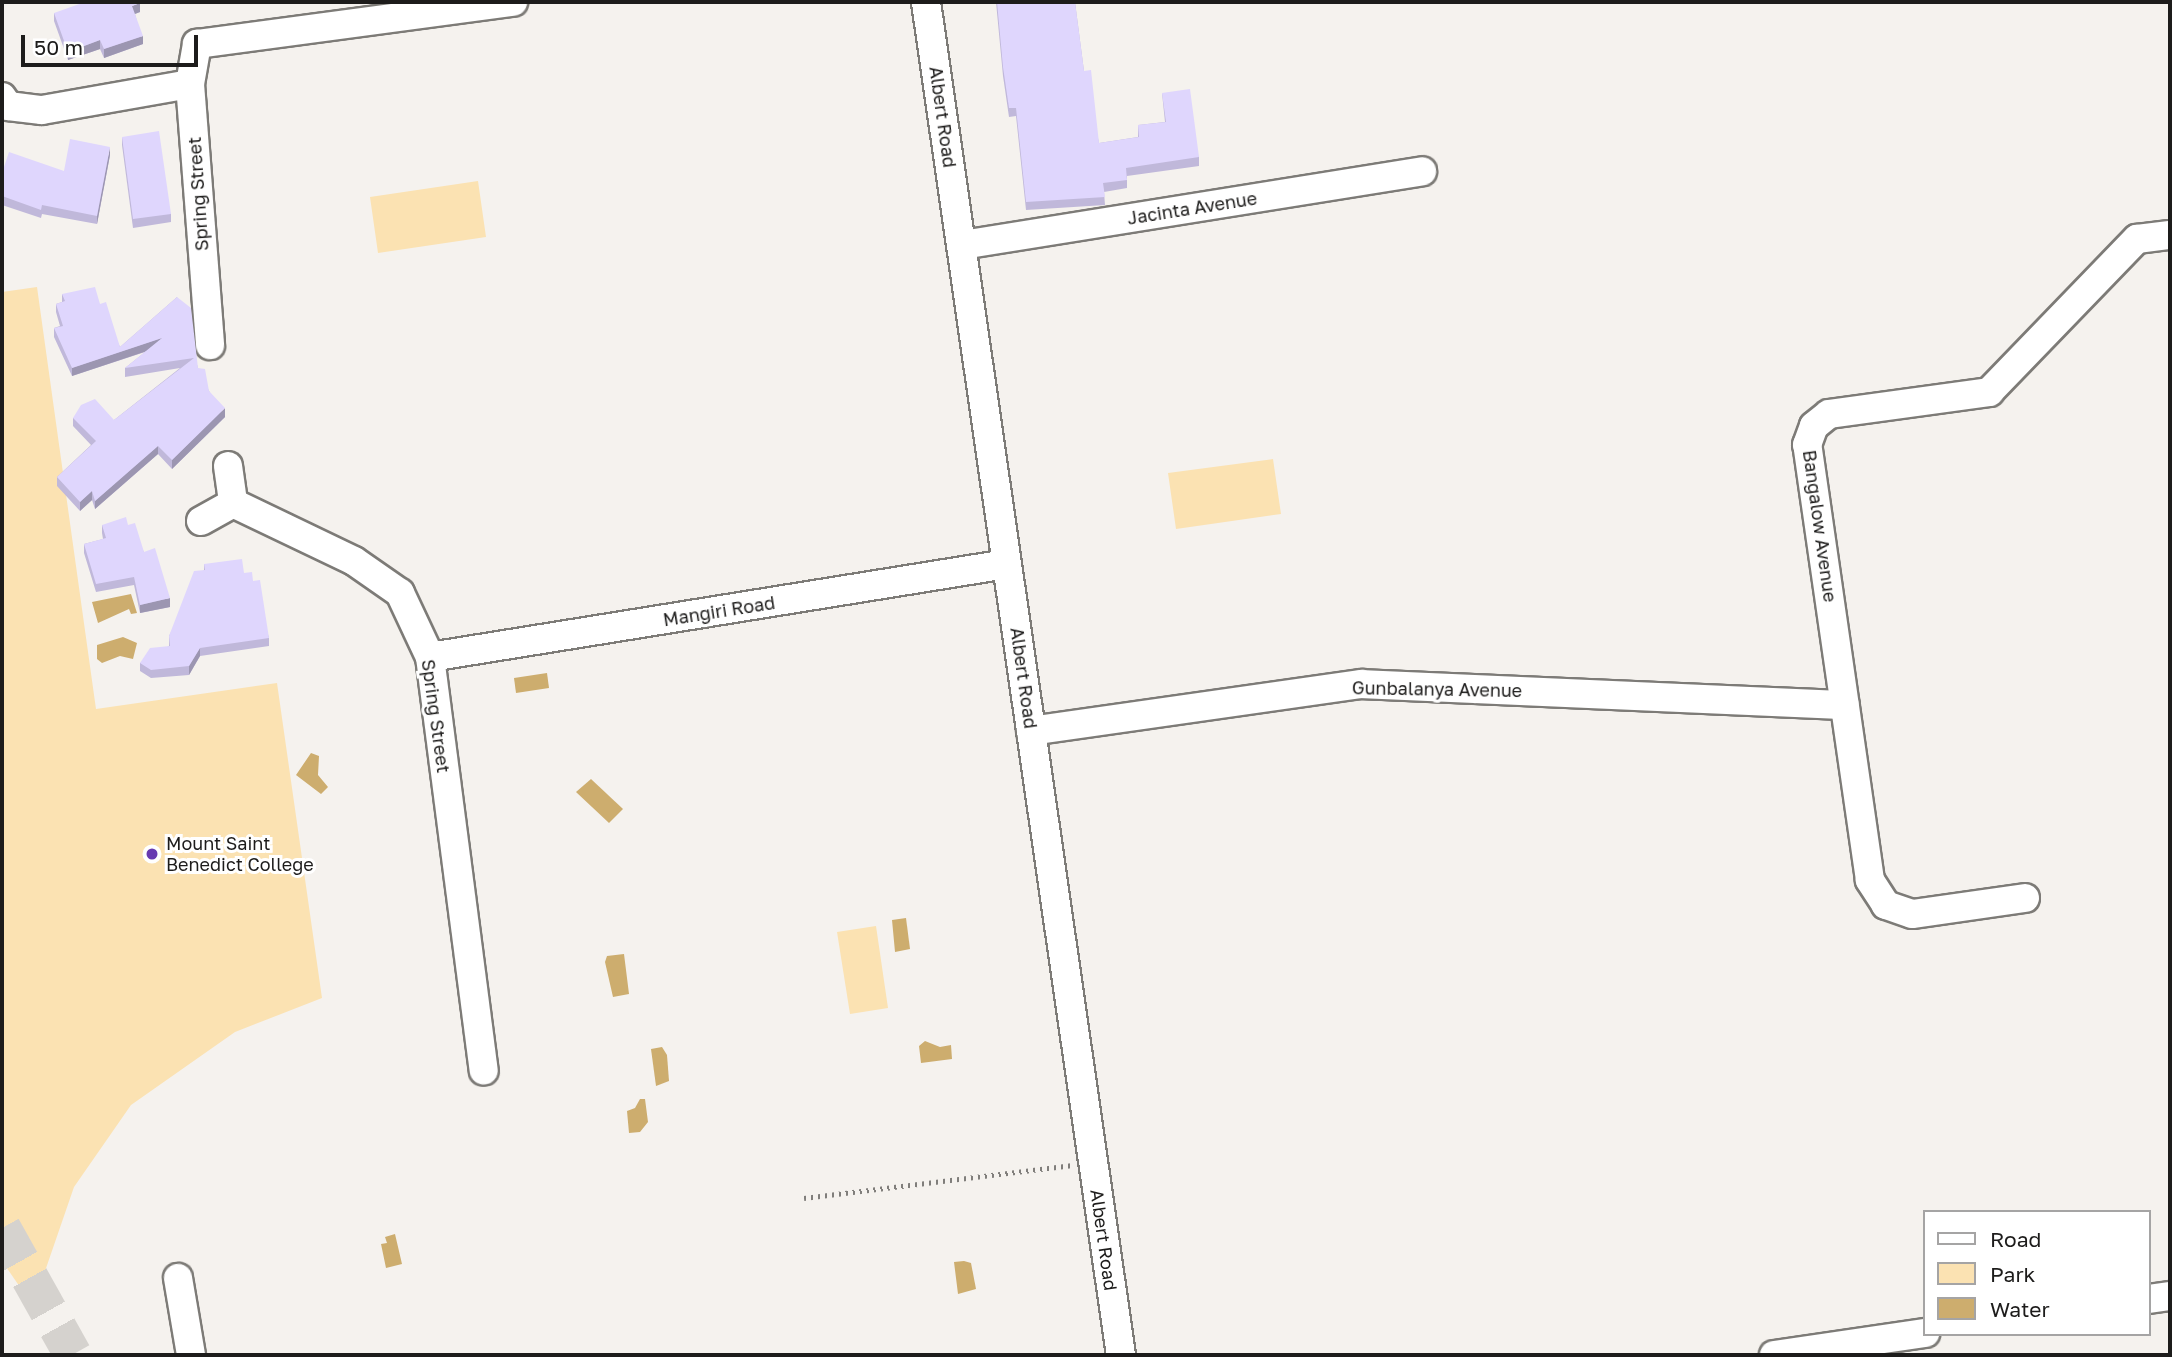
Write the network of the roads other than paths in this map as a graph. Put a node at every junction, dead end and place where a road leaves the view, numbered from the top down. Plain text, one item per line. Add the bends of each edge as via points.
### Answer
1 (513, 2) edge
2 (926, 2) edge
3 (190, 84) junction
4 (2, 97) edge
5 (1422, 171) dead end
6 (2170, 235) edge
7 (962, 245) junction
8 (210, 345) dead end
9 (228, 466) dead end
10 (233, 503) junction
11 (201, 521) dead end
12 (1007, 564) junction
13 (430, 657) junction
14 (1845, 705) junction
15 (1031, 731) junction
16 (2025, 898) dead end
17 (484, 1070) dead end
18 (178, 1278) dead end
19 (2170, 1296) edge
20 (2151, 1299) edge
21 (1924, 1333) edge
22 (191, 1355) edge
23 (1121, 1355) edge
24 (1774, 1355) edge

1 - 3 street, Spring Street via 197,44
2 - 7 street, Albert Road
3 - 4 street via 42,110 8,106
3 - 8 street, Spring Street
5 - 7 street, Jacinta Avenue
6 - 14 street, Bangalow Avenue via 2137,239 1989,392 1829,414 1814,426 1807,445
7 - 12 street, Albert Road
9 - 10 street
10 - 11 street
10 - 13 street, Spring Street via 354,561 400,593
12 - 13 street, Mangiri Road
12 - 15 street, Albert Road
13 - 17 street, Spring Street
14 - 15 street, Gunbalanya Avenue via 1362,684
14 - 16 street, Bangalow Avenue via 1870,880 1886,905 1912,914
15 - 23 street, Albert Road
18 - 22 street
19 - 20 street
21 - 24 street

